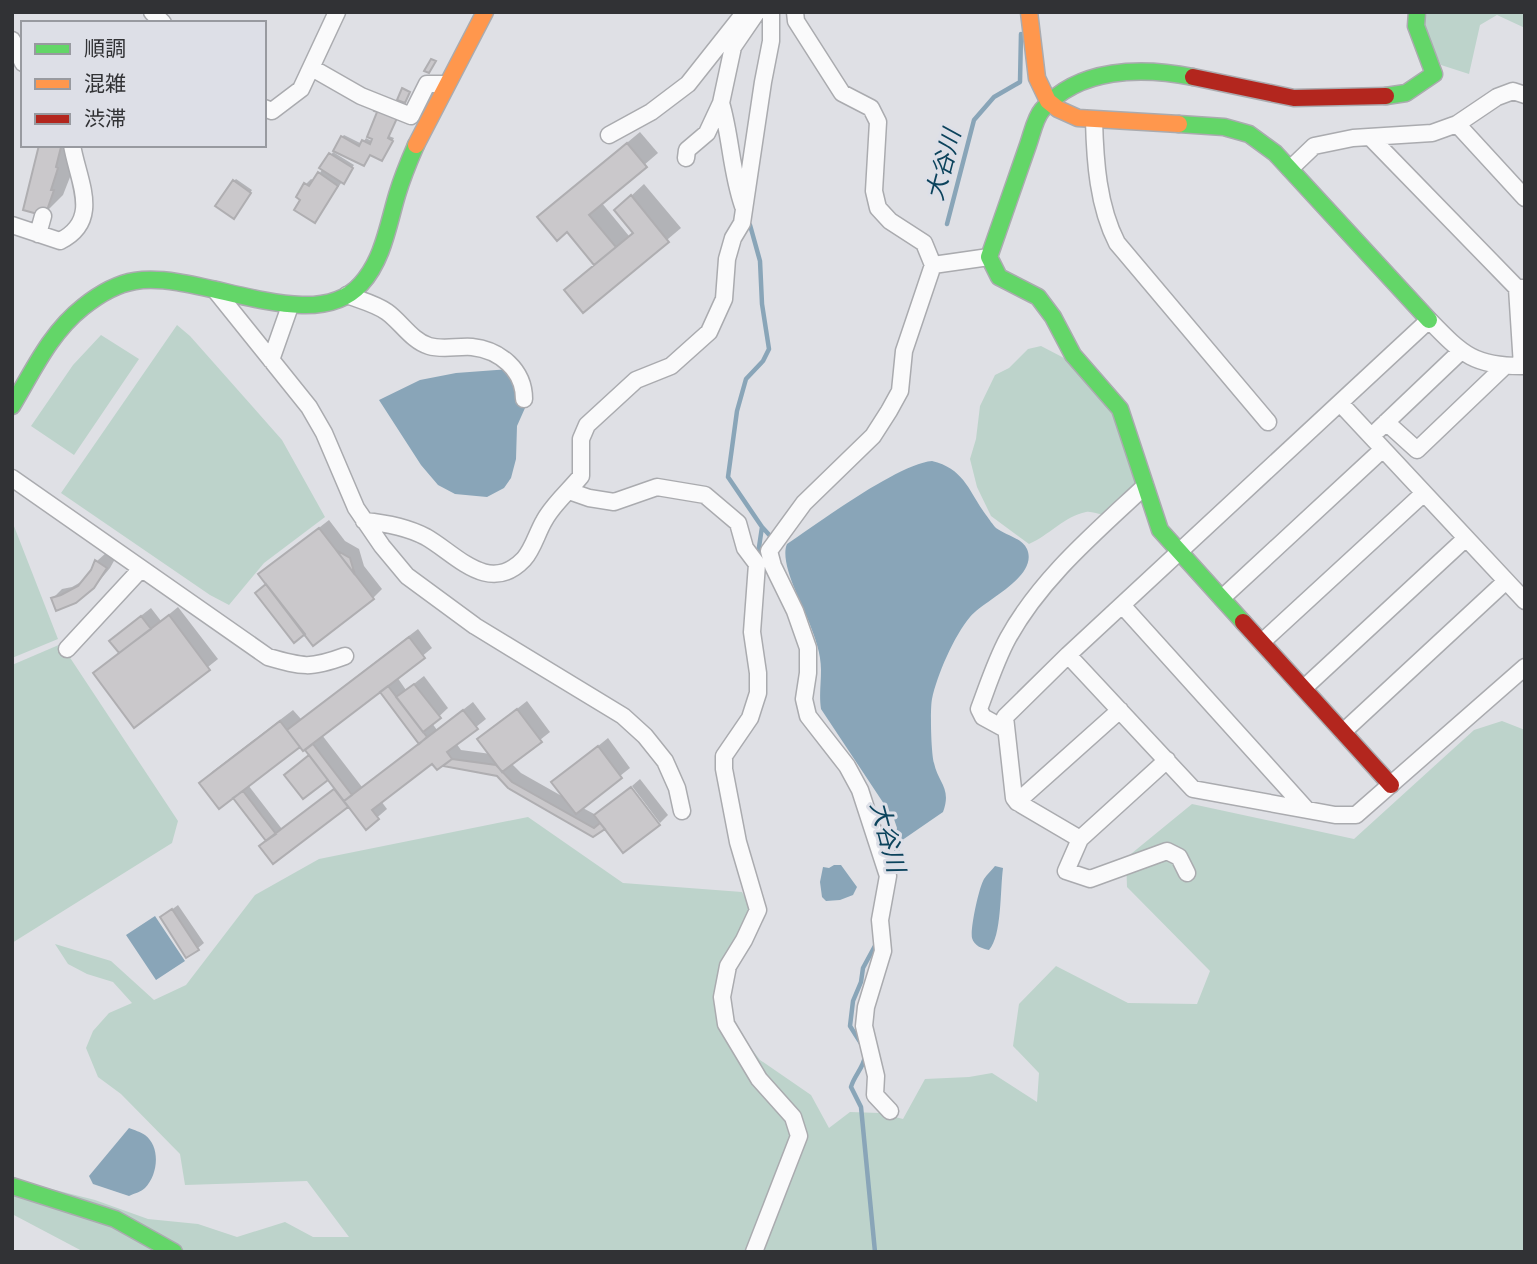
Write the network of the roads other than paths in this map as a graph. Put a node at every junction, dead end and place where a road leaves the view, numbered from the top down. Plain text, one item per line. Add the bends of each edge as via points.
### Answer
1 (337, 12) edge
2 (485, 12) edge
3 (744, 12) edge
4 (757, 12) edge
5 (771, 12) edge
6 (795, 12) edge
7 (1029, 12) edge
8 (1417, 12) edge
9 (12, 40) edge
10 (21, 59) edge
11 (312, 68) junction
12 (445, 84) junction
13 (1525, 95) edge
14 (1049, 101) junction
15 (720, 103) junction
16 (266, 108) edge
17 (1094, 120) junction
18 (1457, 124) junction
19 (609, 135) dead end
20 (1370, 137) junction
21 (72, 147) edge
22 (686, 158) dead end
23 (1290, 169) junction
24 (1525, 198) edge
25 (744, 209) junction
26 (43, 216) dead end
27 (12, 225) edge
28 (38, 234) junction
29 (989, 257) junction
30 (933, 265) junction
31 (1521, 288) edge
32 (215, 290) junction
33 (347, 295) junction
34 (290, 306) junction
35 (1429, 320) junction
36 (1460, 352) junction
37 (271, 360) junction
38 (1517, 366) edge
39 (524, 399) dead end
40 (1340, 403) junction
41 (12, 405) edge
42 (1268, 422) dead end
43 (1386, 422) junction
44 (1371, 436) junction
45 (1383, 449) junction
46 (12, 478) edge
47 (1145, 485) junction
48 (569, 491) junction
49 (1424, 493) junction
50 (364, 521) junction
51 (1466, 538) junction
52 (769, 551) junction
53 (1180, 552) junction
54 (757, 564) junction
55 (141, 569) junction
56 (1506, 581) junction
57 (1222, 598) junction
58 (1525, 601) edge
59 (1122, 605) junction
60 (1262, 642) junction
61 (67, 649) dead end
62 (1068, 655) junction
63 (345, 656) dead end
64 (1525, 667) edge
65 (1304, 688) junction
66 (1120, 710) junction
67 (1005, 729) junction
68 (1343, 732) junction
69 (1167, 760) junction
70 (1391, 785) junction
71 (1017, 802) junction
72 (1307, 810) junction
73 (682, 811) dead end
74 (1080, 839) junction
75 (1187, 873) dead end
76 (890, 1111) dead end
77 (12, 1186) edge
78 (174, 1252) edge
79 (754, 1252) edge

1 - 11 street
2 - 12 street
3 - 19 street via 688,84 651,113
4 - 15 street via 733,47
5 - 25 street via 771,41
6 - 30 street via 796,21 842,93 871,108 878,122 874,191 878,208 924,243
7 - 14 street via 1038,81
8 - 14 street via 1416,26 1434,74 1404,94 1287,97 1149,70 1116,71 1092,78
9 - 10 street
11 - 12 street via 361,96 411,116 427,84
11 - 16 street via 302,89 272,111
12 - 33 street via 405,170 376,257 363,282
13 - 18 street via 1513,91 1497,97
14 - 17 street via 1056,109
14 - 29 street via 1040,111
15 - 22 street via 707,132 687,150
15 - 25 street
17 - 23 street via 1224,127 1249,134
17 - 42 street via 1102,199 1117,243
18 - 20 street via 1432,133
18 - 24 street
20 - 23 street via 1314,146
20 - 31 street
21 - 28 street via 86,205 82,223 60,242
23 - 35 street
25 - 48 street via 727,260 724,299 709,332 671,366 636,380 587,425 581,439 582,476
26 - 28 street
27 - 28 street
29 - 30 street
29 - 47 street via 999,277 1038,297 1073,355 1119,409
30 - 52 street via 904,351 900,391 890,411 873,436 804,503
31 - 38 street
32 - 34 street
32 - 37 street
32 - 41 street via 170,280 134,280 110,289 84,306 57,333
33 - 34 street via 320,305
33 - 39 street via 385,310 429,346 481,348 503,359 524,385
34 - 37 street
35 - 36 street
35 - 40 street
36 - 38 street via 1476,360
36 - 43 street
37 - 50 street via 309,407
38 - 43 street via 1417,450
40 - 44 street
40 - 53 street
43 - 44 street
44 - 45 street
45 - 49 street
45 - 57 street
46 - 55 street
47 - 53 street via 1160,530
47 - 67 street via 1068,558 1008,638 979,709 983,717
48 - 50 street via 543,522 526,557 503,572 472,569 427,537
48 - 54 street via 614,502 657,488 705,495 738,523 745,548
49 - 51 street
49 - 60 street
50 - 73 street via 407,576 441,603 623,716 645,736 665,761
51 - 56 street
51 - 65 street
52 - 54 street
52 - 76 street via 808,648 804,699 808,716 860,790 888,876 880,920 883,951 864,1026 876,1076 875,1095
53 - 57 street
53 - 59 street
54 - 79 street via 751,632 758,693 750,718 724,756 724,768 738,842 758,910 728,966 722,997 726,1024 759,1079 793,1118 799,1136
55 - 61 street
55 - 63 street via 268,657 303,667
56 - 58 street
56 - 68 street
57 - 60 street
59 - 62 street
59 - 72 street
60 - 65 street
62 - 66 street
62 - 67 street via 1005,716
64 - 70 street
65 - 68 street
66 - 69 street
66 - 71 street
67 - 71 street
68 - 70 street
69 - 72 street via 1194,789
69 - 74 street
70 - 72 street via 1356,814
71 - 74 street
74 - 75 street via 1066,871 1090,879 1167,851 1178,857
77 - 78 street via 115,1219

